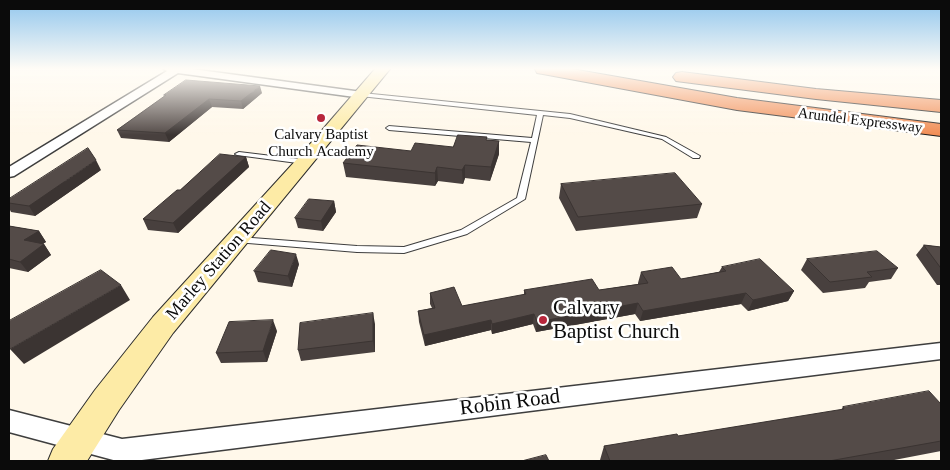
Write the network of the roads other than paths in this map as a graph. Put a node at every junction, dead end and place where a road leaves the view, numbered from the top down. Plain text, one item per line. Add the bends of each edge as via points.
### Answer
1 (139, 91) edge
2 (331, 91) edge
3 (365, 91) edge
4 (665, 91) edge
5 (792, 91) edge
6 (362, 95) junction
7 (941, 106) edge
8 (541, 112) junction
9 (389, 128) dead end
10 (941, 130) edge
11 (535, 140) junction
12 (238, 154) edge
13 (696, 156) dead end
14 (305, 162) junction
15 (9, 173) edge
16 (236, 240) junction
17 (941, 351) edge
18 (9, 421) edge
19 (81, 438) junction
20 (66, 461) edge

1 - 15 street
2 - 6 street
3 - 6 main road, Marley Station Road
4 - 10 highway, Arundel Expressway via 737,104
5 - 7 highway, Arundel Expressway
6 - 8 lane
6 - 14 main road, Marley Station Road
8 - 11 lane
8 - 13 lane via 664,138
9 - 11 lane
11 - 16 lane via 522,199 464,232 404,250 357,250
12 - 14 lane
14 - 16 main road, Marley Station Road
16 - 19 main road, Marley Station Road via 162,325
17 - 19 street, Robin Road via 122,451
18 - 19 street, Robin Road
19 - 20 main road, Marley Station Road

